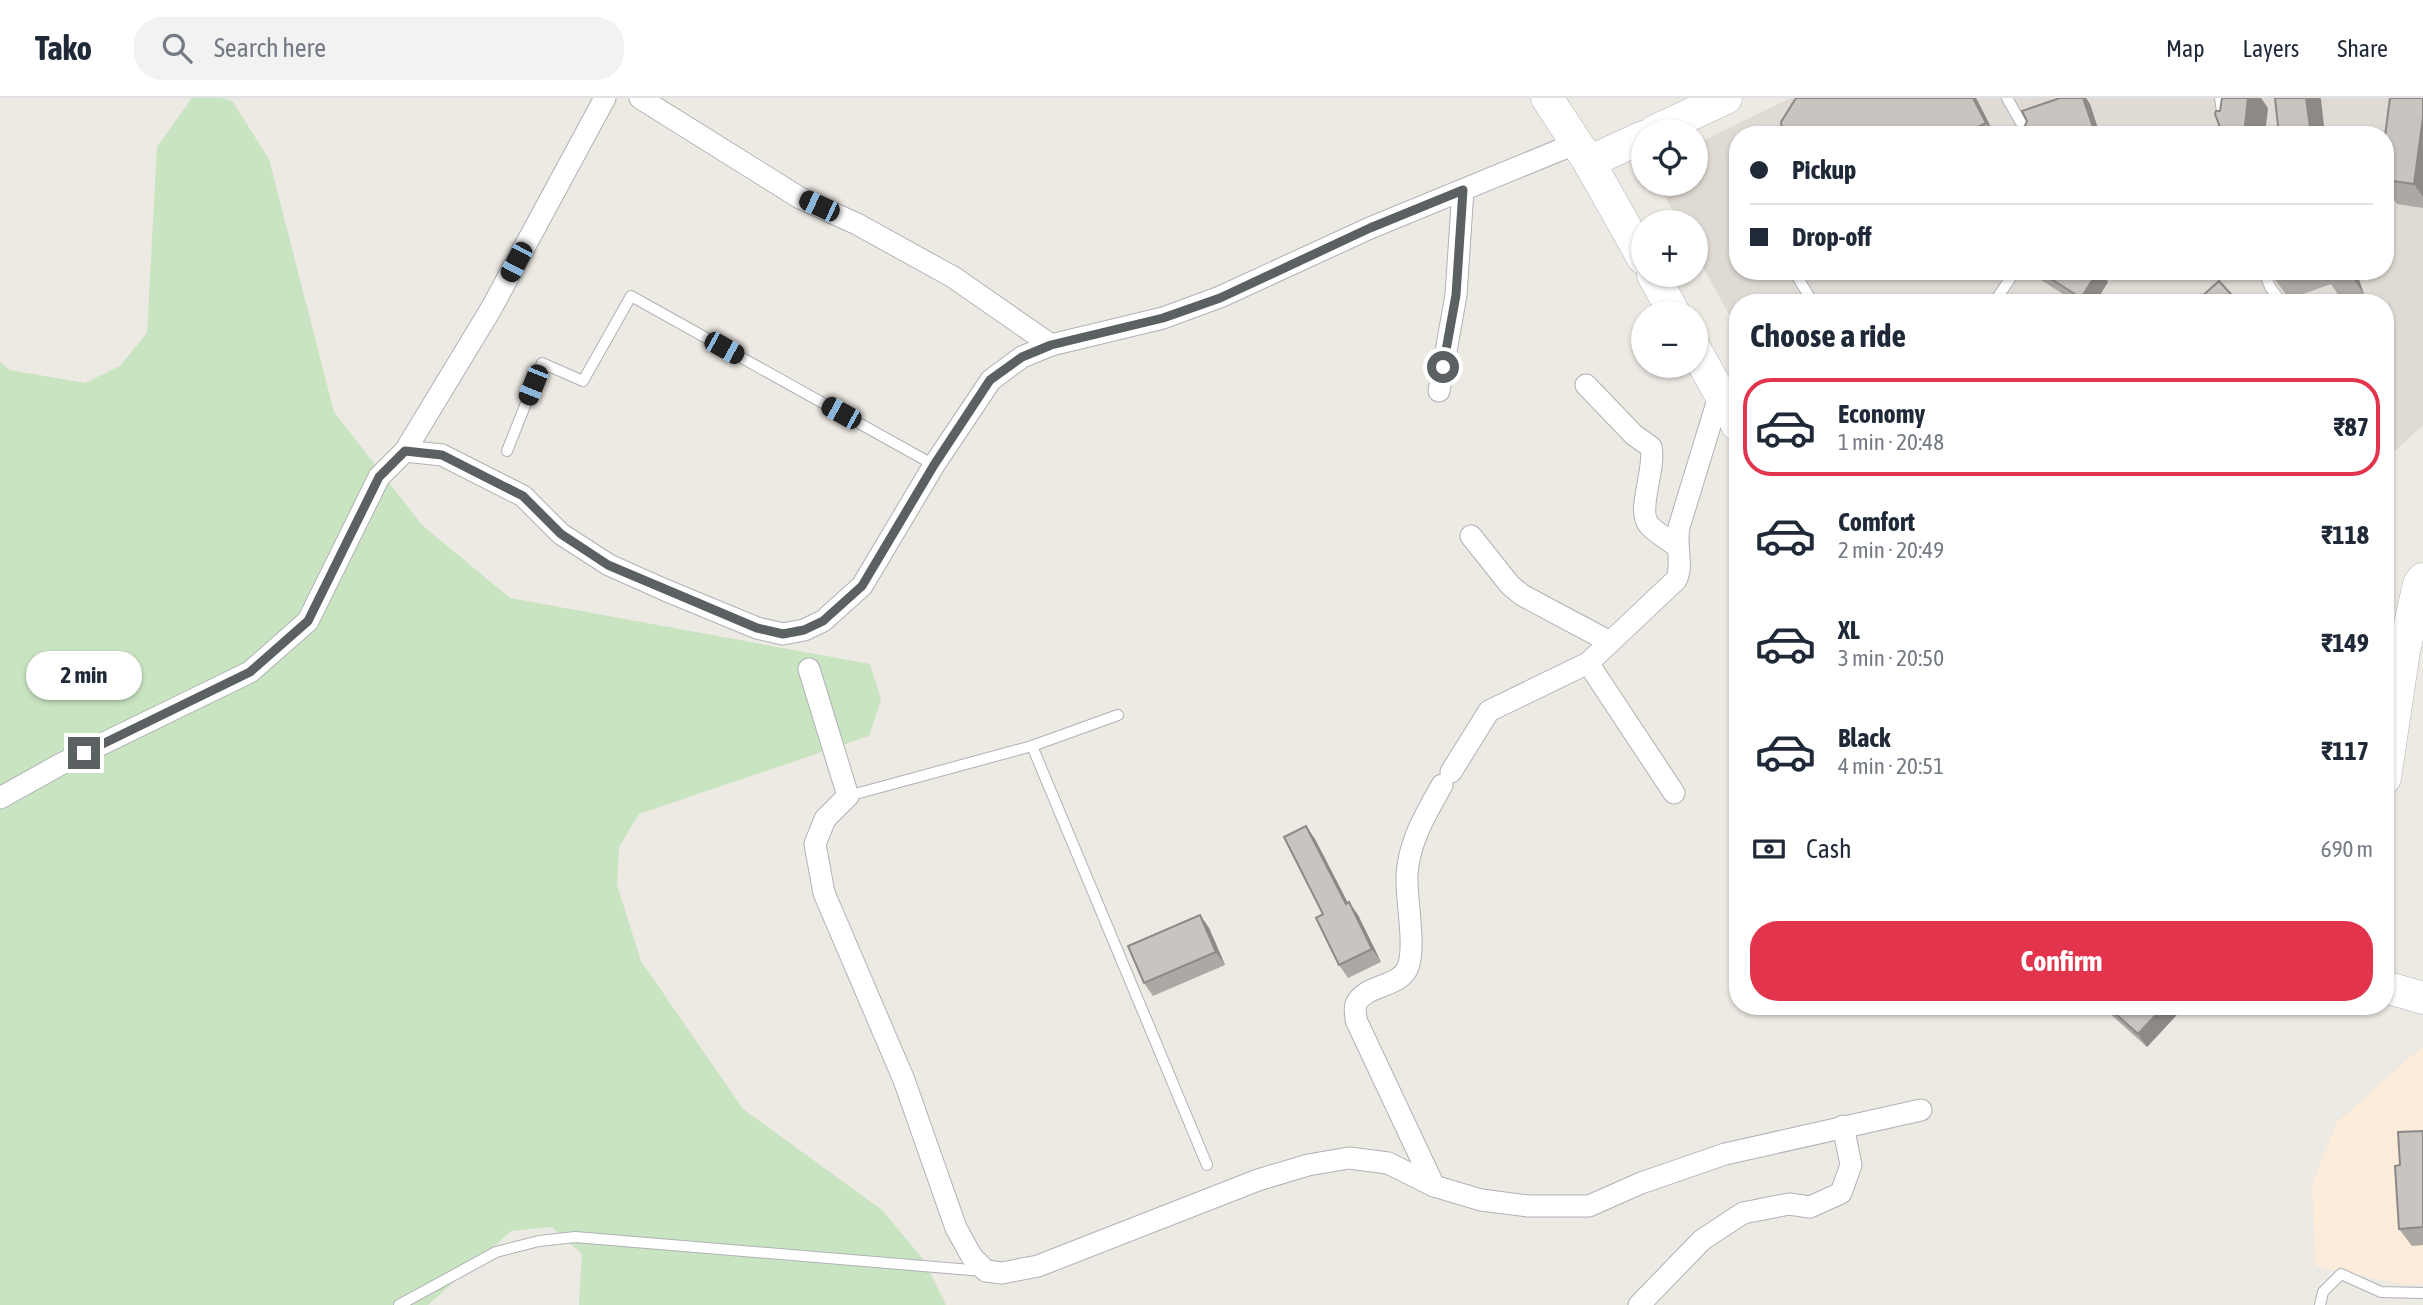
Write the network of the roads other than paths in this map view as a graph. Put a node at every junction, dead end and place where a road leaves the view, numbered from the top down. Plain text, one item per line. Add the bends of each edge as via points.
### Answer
1 (605, 98) edge
2 (640, 98) edge
3 (1547, 98) edge
4 (1726, 98) edge
5 (2007, 98) edge
6 (2220, 98) edge
7 (1681, 119) edge
8 (2023, 126) edge
9 (2225, 126) edge
10 (1631, 139) edge
11 (1583, 153) junction
12 (1463, 190) junction
13 (1631, 237) edge
14 (1051, 345) junction
15 (1708, 372) edge
16 (1586, 385) dead end
17 (1439, 391) dead end
18 (1720, 393) junction
19 (1729, 410) edge
20 (405, 451) junction
21 (507, 451) dead end
22 (934, 465) junction
23 (1471, 536) dead end
24 (1676, 545) junction
25 (2423, 579) edge
26 (1610, 642) junction
27 (1588, 663) junction
28 (809, 669) dead end
29 (1118, 715) dead end
30 (2394, 718) edge
31 (1031, 746) junction
32 (1674, 793) dead end
33 (848, 796) junction
34 (0, 799) edge
35 (2394, 990) edge
36 (2423, 998) edge
37 (1921, 1110) dead end
38 (1843, 1126) junction
39 (1207, 1165) dead end
40 (1434, 1186) junction
41 (986, 1271) junction
42 (2423, 1293) edge
43 (399, 1305) edge
44 (1639, 1305) edge
45 (2320, 1305) edge

1 - 20 street via 491,309
2 - 14 street via 800,198 953,277
3 - 11 street
4 - 7 street
5 - 8 lane
6 - 9 lane
10 - 11 street
11 - 12 street
11 - 13 street
12 - 14 street via 1220,298 1163,318
12 - 17 street via 1456,295
14 - 22 street via 1022,357 990,380
15 - 18 street
16 - 24 street via 1651,447 1643,512 1648,524
18 - 19 street
18 - 24 street
20 - 22 street via 442,455 523,496 561,534 608,565 757,628 783,634 823,621 862,586
20 - 34 street via 379,477 308,621 250,672 61,764
21 - 22 lane via 542,363 583,381 631,296
23 - 26 street via 1522,595
24 - 26 street via 1681,567 1676,580
25 - 30 street via 2404,651
26 - 27 street
27 - 32 street
27 - 40 street via 1489,711 1417,829 1407,874 1407,969 1355,1005 1356,1020
28 - 33 street
29 - 31 lane
31 - 33 lane
31 - 39 lane
33 - 41 street via 825,819 815,844 824,893 904,1080 956,1228
35 - 36 street
37 - 38 street
38 - 40 street via 1725,1154 1589,1206 1481,1200
38 - 44 street via 1851,1166 1841,1193 1810,1207 1789,1204 1743,1213 1702,1240
40 - 41 street via 1388,1163 1349,1158 1308,1165 1038,1266 1002,1273
41 - 43 lane via 575,1237 496,1252
42 - 45 lane via 2381,1292 2341,1274 2323,1292

